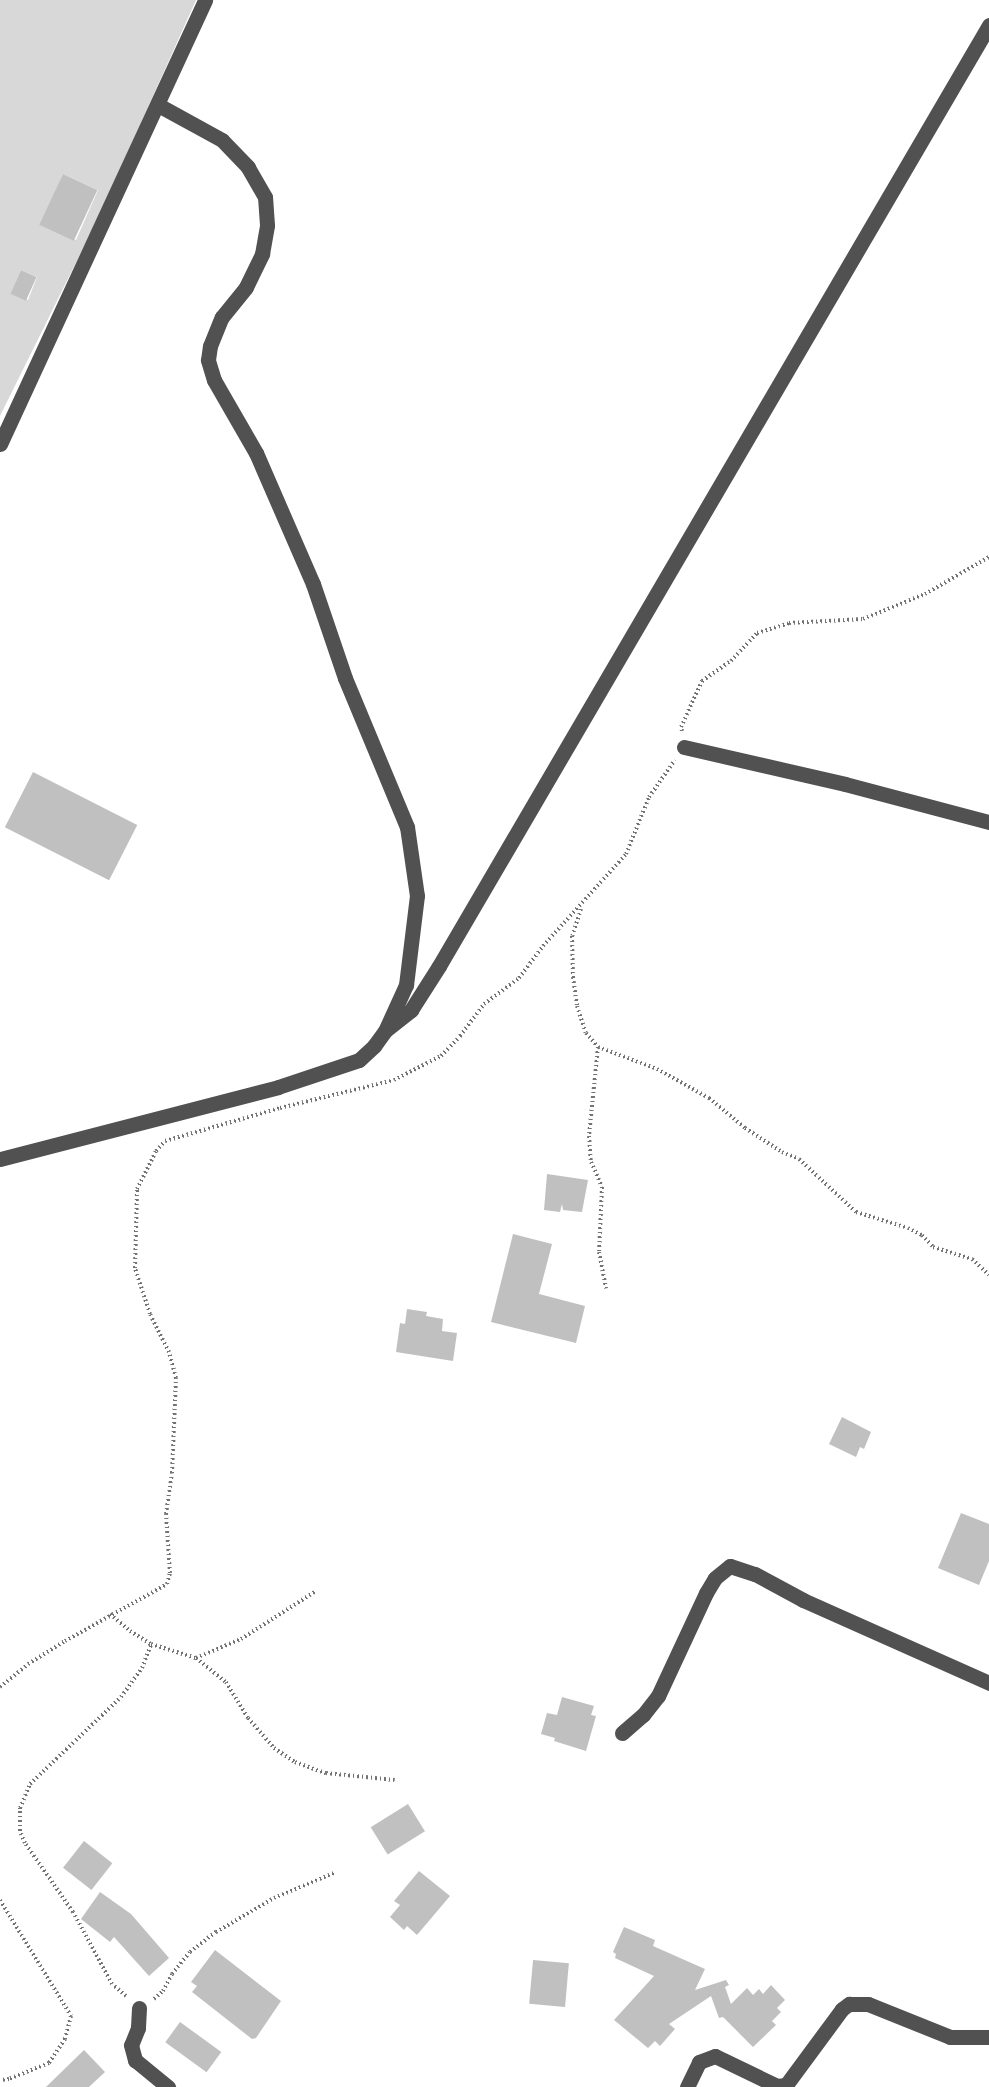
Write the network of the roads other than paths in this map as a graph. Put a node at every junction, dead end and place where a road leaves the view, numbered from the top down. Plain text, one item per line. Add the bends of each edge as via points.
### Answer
1 (205, 0) edge
2 (989, 25) edge
3 (158, 105) junction
4 (0, 444) edge
5 (684, 747) road end
6 (989, 822) edge
7 (385, 1030) junction
8 (0, 1159) edge
9 (989, 1683) edge
10 (622, 1733) dead end
11 (139, 2008) road end
12 (989, 2037) edge
13 (168, 2087) edge
14 (687, 2087) edge

1 - 3 street
2 - 7 street via 439,966 411,1010
3 - 4 street
3 - 7 street via 222,140 248,166 265,197 267,225 262,254 246,287 222,317 208,360 214,380 256,453 313,584 345,678 407,827 417,896 406,985
5 - 6 street
7 - 8 street via 359,1060 278,1087
9 - 10 street via 803,1600 755,1574 730,1566 715,1578 706,1593 658,1696
11 - 13 street via 138,2028 131,2045 135,2060
12 - 14 street via 950,2037 868,2004 849,2004 786,2085 777,2086 716,2056 699,2062

